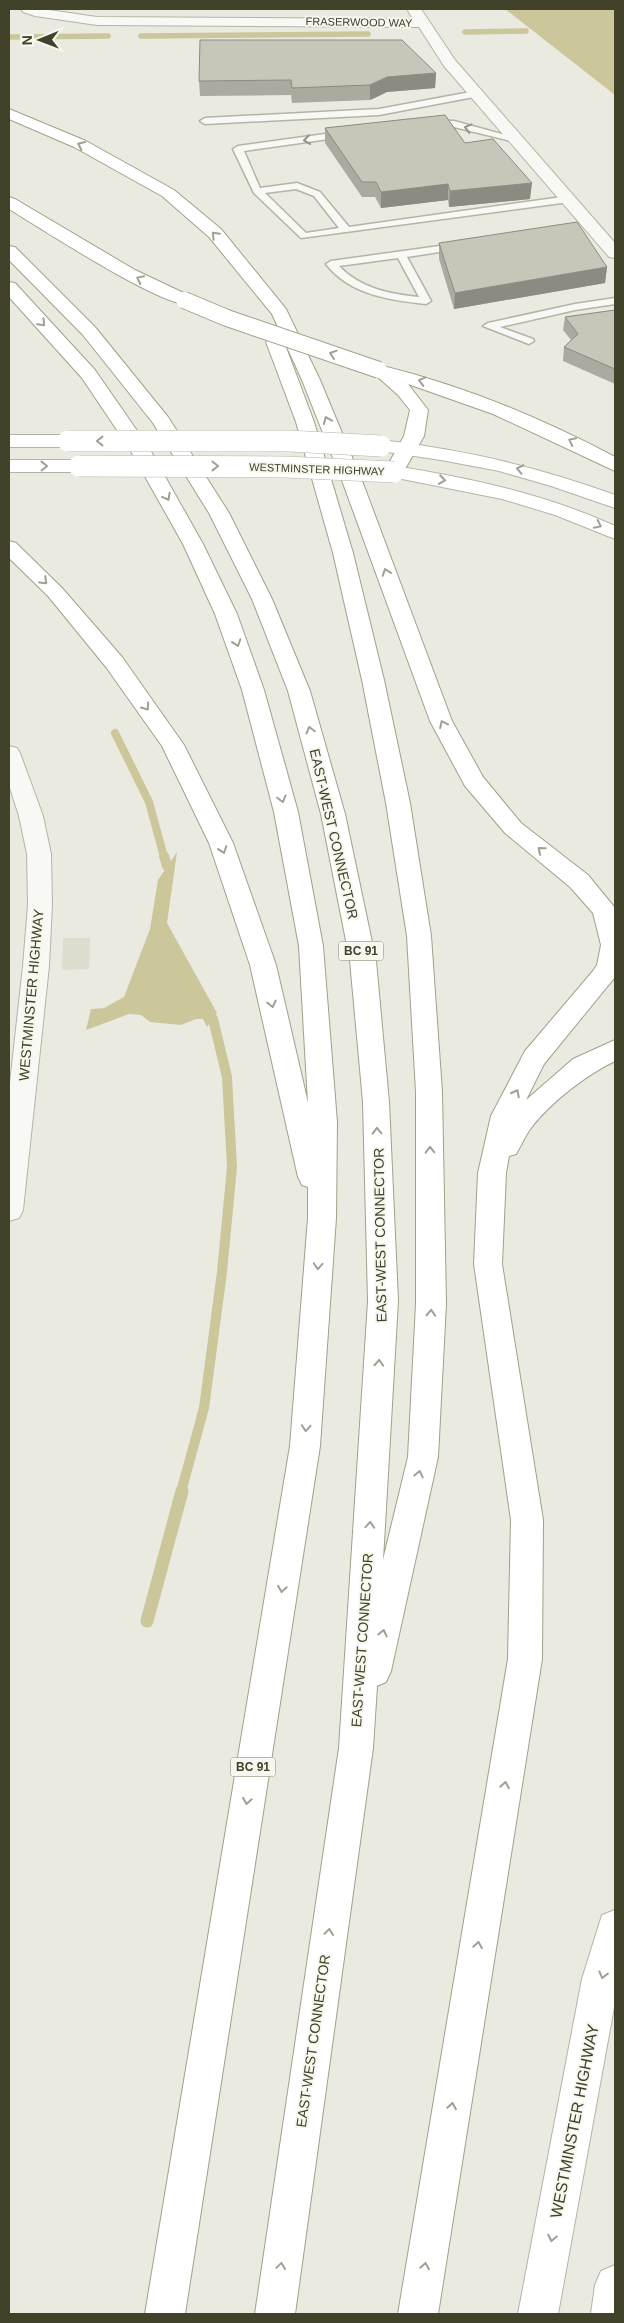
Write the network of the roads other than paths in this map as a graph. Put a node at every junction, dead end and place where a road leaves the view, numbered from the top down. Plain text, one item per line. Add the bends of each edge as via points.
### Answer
1 (28, 9) edge
2 (414, 9) edge
3 (422, 23) junction
4 (476, 94) junction
5 (9, 114) edge
6 (205, 121) dead end
7 (418, 125) edge
8 (361, 132) edge
9 (516, 139) junction
10 (257, 191) junction
11 (568, 200) junction
12 (9, 202) edge
13 (346, 230) junction
14 (470, 245) edge
15 (9, 251) edge
16 (615, 253) edge
17 (401, 255) junction
18 (248, 271) junction
19 (9, 287) edge
20 (615, 301) edge
21 (529, 341) dead end
22 (379, 370) junction
23 (9, 441) edge
24 (406, 449) junction
25 (615, 465) edge
26 (9, 466) edge
27 (394, 472) junction
28 (615, 502) edge
29 (615, 534) edge
30 (9, 547) edge
31 (9, 753) edge
32 (16, 798) edge
33 (579, 881) junction
34 (615, 900) edge
35 (615, 1050) edge
36 (615, 1064) edge
37 (582, 1066) junction
38 (492, 1173) junction
39 (9, 1210) edge
40 (322, 1218) junction
41 (356, 1748) junction
42 (615, 1928) edge
43 (615, 2285) edge
44 (165, 2314) edge
45 (275, 2314) edge
46 (418, 2314) edge
47 (538, 2314) edge
48 (611, 2314) edge

1 - 3 street, FRASERWOOD WAY via 97,21
2 - 3 street
3 - 4 street, FRASERWOOD WAY via 449,63
4 - 6 lane via 379,112
4 - 9 street, FRASERWOOD WAY
18 -> 5 main road via 215,233 168,193 80,144
9 -> 7 lane via 454,124
8 -> 10 lane via 238,149
9 - 11 street, FRASERWOOD WAY
10 - 13 lane via 304,236
10 - 13 lane via 297,186 317,194
11 - 13 lane
11 - 16 street, FRASERWOOD WAY via 584,228
22 -> 12 main road, bridge via 184,300 129,274
14 - 17 lane
41 -> 15 main road, EAST-WEST CONNECTOR / BC 91 via 383,1301 376,1102 363,961 333,814 299,691 262,599 219,513 161,421 89,331
17 - 17 lane via 392,256 331,264 342,277 367,290 389,297 426,301
33 -> 18 main road via 513,828 472,781 441,721 311,380 280,312
41 -> 18 main road via 424,1457 431,1304 429,1092 419,945 398,803 343,553 306,422
19 -> 40 main road, BC 91 via 89,374 139,448 193,544 226,614 253,690 286,812 311,946 323,1122
20 - 21 lane via 488,326
22 - 24 main road via 405,391 419,410 414,436
25 -> 22 main road via 574,442 495,407 440,386
24 -> 23 main road, WESTMINSTER HIGHWAY, bridge via 289,441
24 - 27 main road
28 -> 24 main road, WESTMINSTER HIGHWAY via 526,470
26 -> 27 main road, WESTMINSTER HIGHWAY, bridge via 285,467
27 -> 29 main road, WESTMINSTER HIGHWAY via 506,493 579,516
30 -> 40 main road via 55,592 125,677 173,745 221,843 263,965
31 - 32 street, WESTMINSTER HIGHWAY
32 - 39 street, WESTMINSTER HIGHWAY via 31,816 39,854 40,905
33 - 34 main road
38 -> 33 main road via 504,1116 534,1058 609,966 613,945 605,911
35 - 37 main road
36 - 37 main road
37 - 38 main road via 522,1120
46 -> 38 main road via 525,1659 527,1520 488,1264
40 -> 44 main road, BC 91 via 305,1446
45 -> 41 main road, EAST-WEST CONNECTOR / BC 91
42 -> 47 main road, WESTMINSTER HIGHWAY via 601,1979
43 - 48 main road

